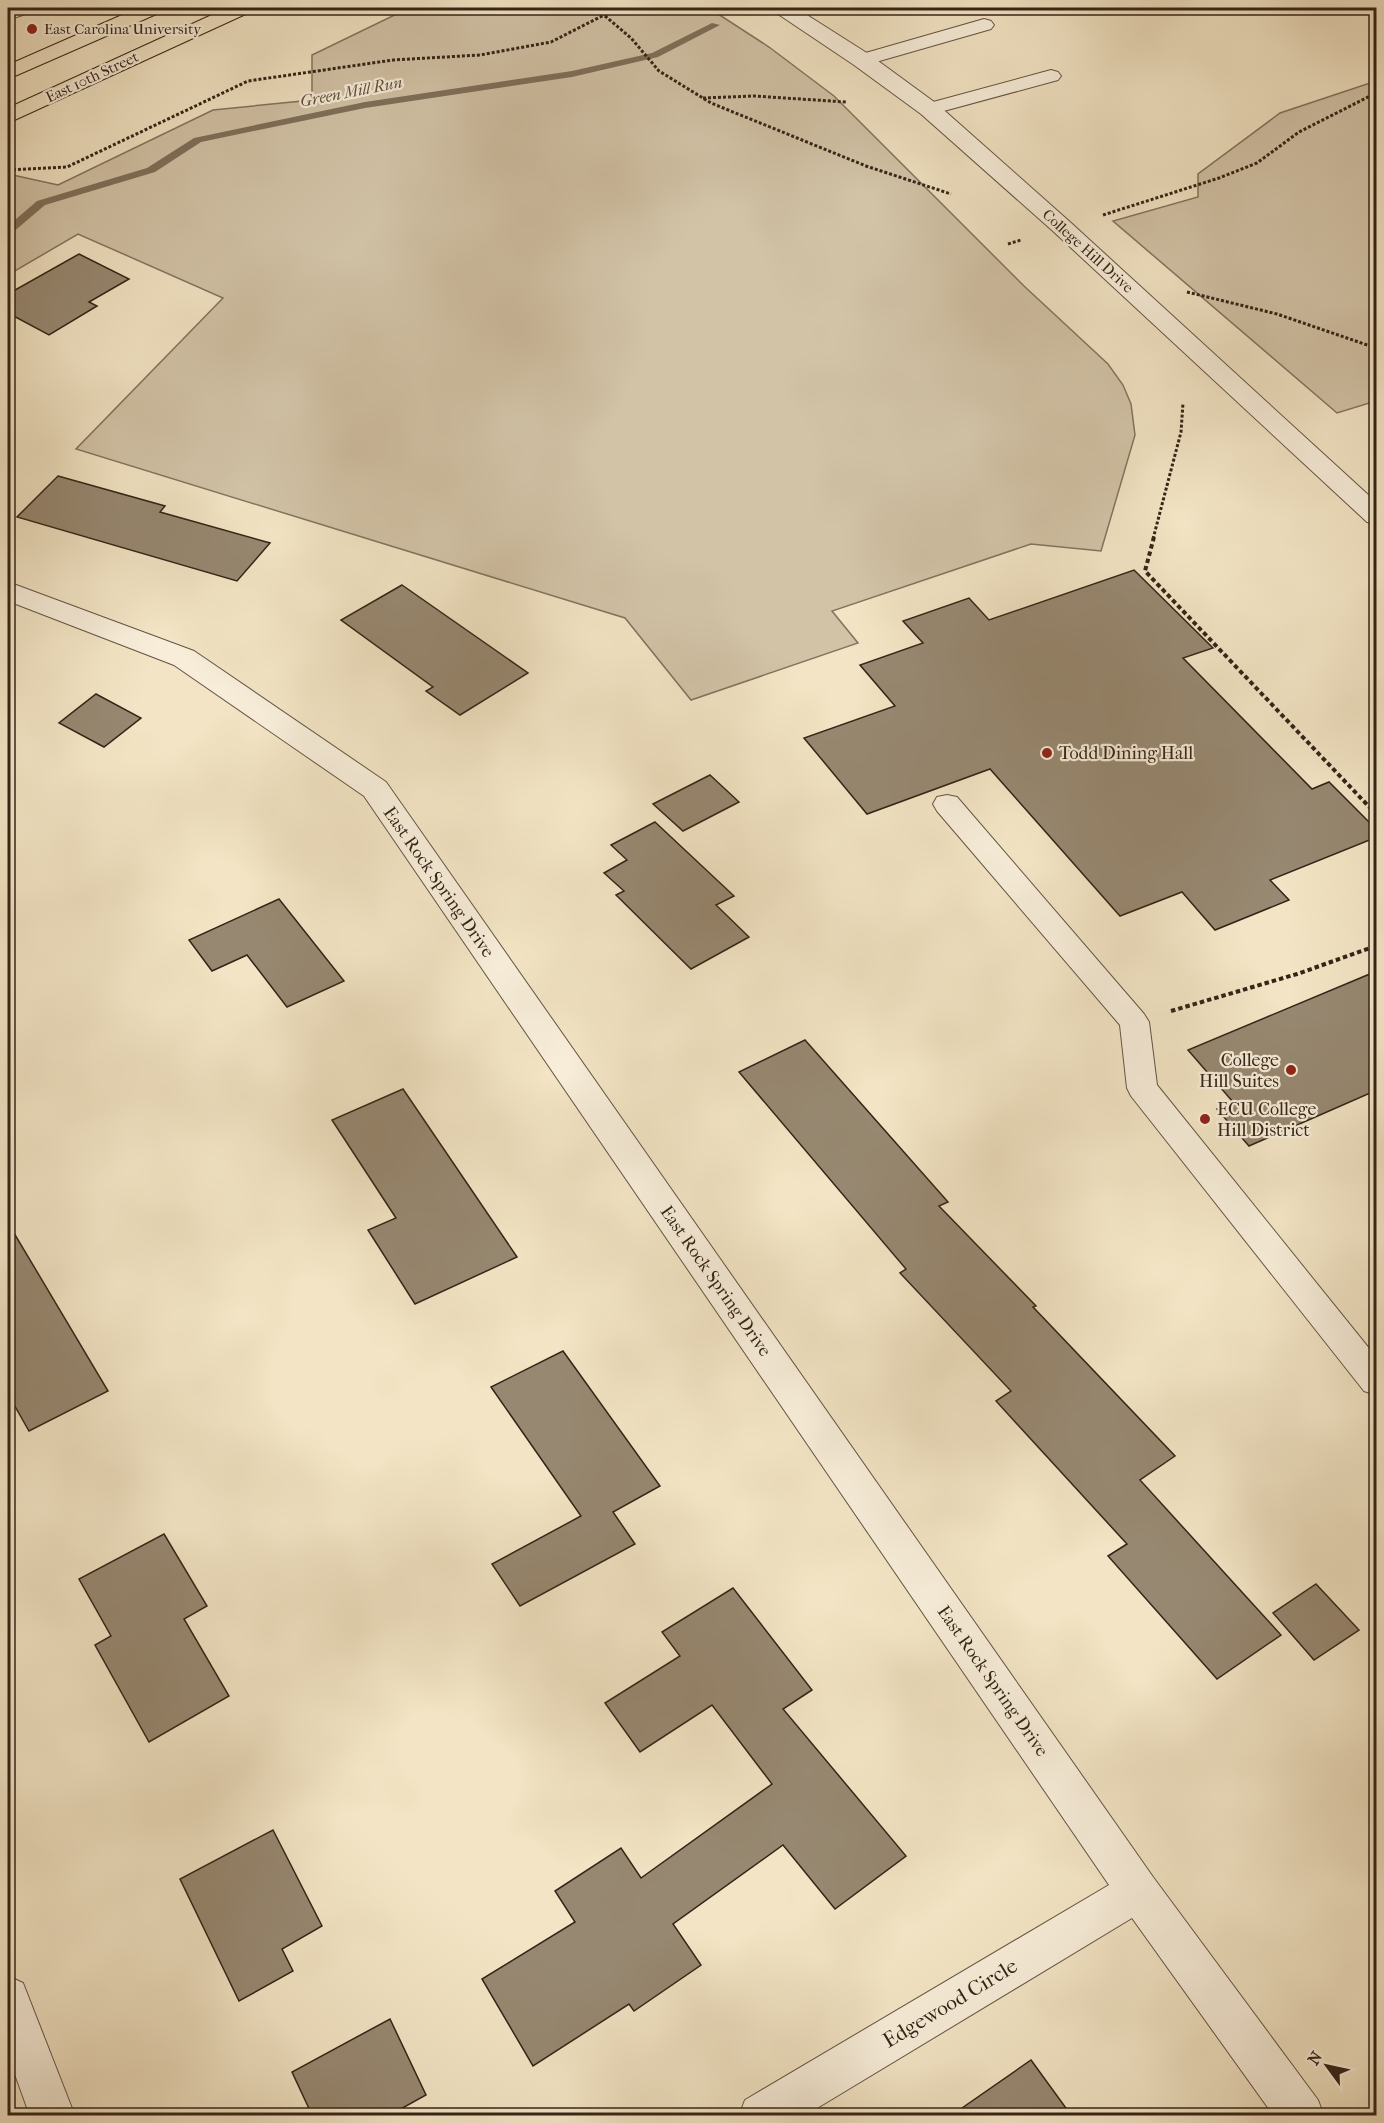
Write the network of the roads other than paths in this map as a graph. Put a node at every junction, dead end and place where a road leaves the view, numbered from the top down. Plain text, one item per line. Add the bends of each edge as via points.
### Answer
1 (24, 8) edge
2 (154, 8) edge
3 (243, 8) edge
4 (782, 8) edge
5 (8, 14) edge
6 (984, 25) dead end
7 (862, 60) junction
8 (8, 73) edge
9 (1051, 76) dead end
10 (929, 110) junction
11 (8, 116) edge
12 (1377, 516) edge
13 (8, 591) edge
14 (947, 804) dead end
15 (1377, 1381) edge
16 (1138, 1891) junction
17 (8, 1998) edge
18 (53, 2115) edge
19 (761, 2115) edge
20 (1302, 2115) edge

1 - 5 street
2 - 8 main road
3 - 11 main road, East 10th Street
4 - 7 street, College Hill Drive
6 - 7 lane
7 - 10 street, College Hill Drive
9 - 10 lane
10 - 12 street, College Hill Drive
13 - 16 street, East Rock Spring Drive via 184,658 375,789
14 - 15 lane via 1134,1022 1142,1088
16 - 19 street, Edgewood Circle
16 - 20 street, East Rock Spring Drive
17 - 18 street

